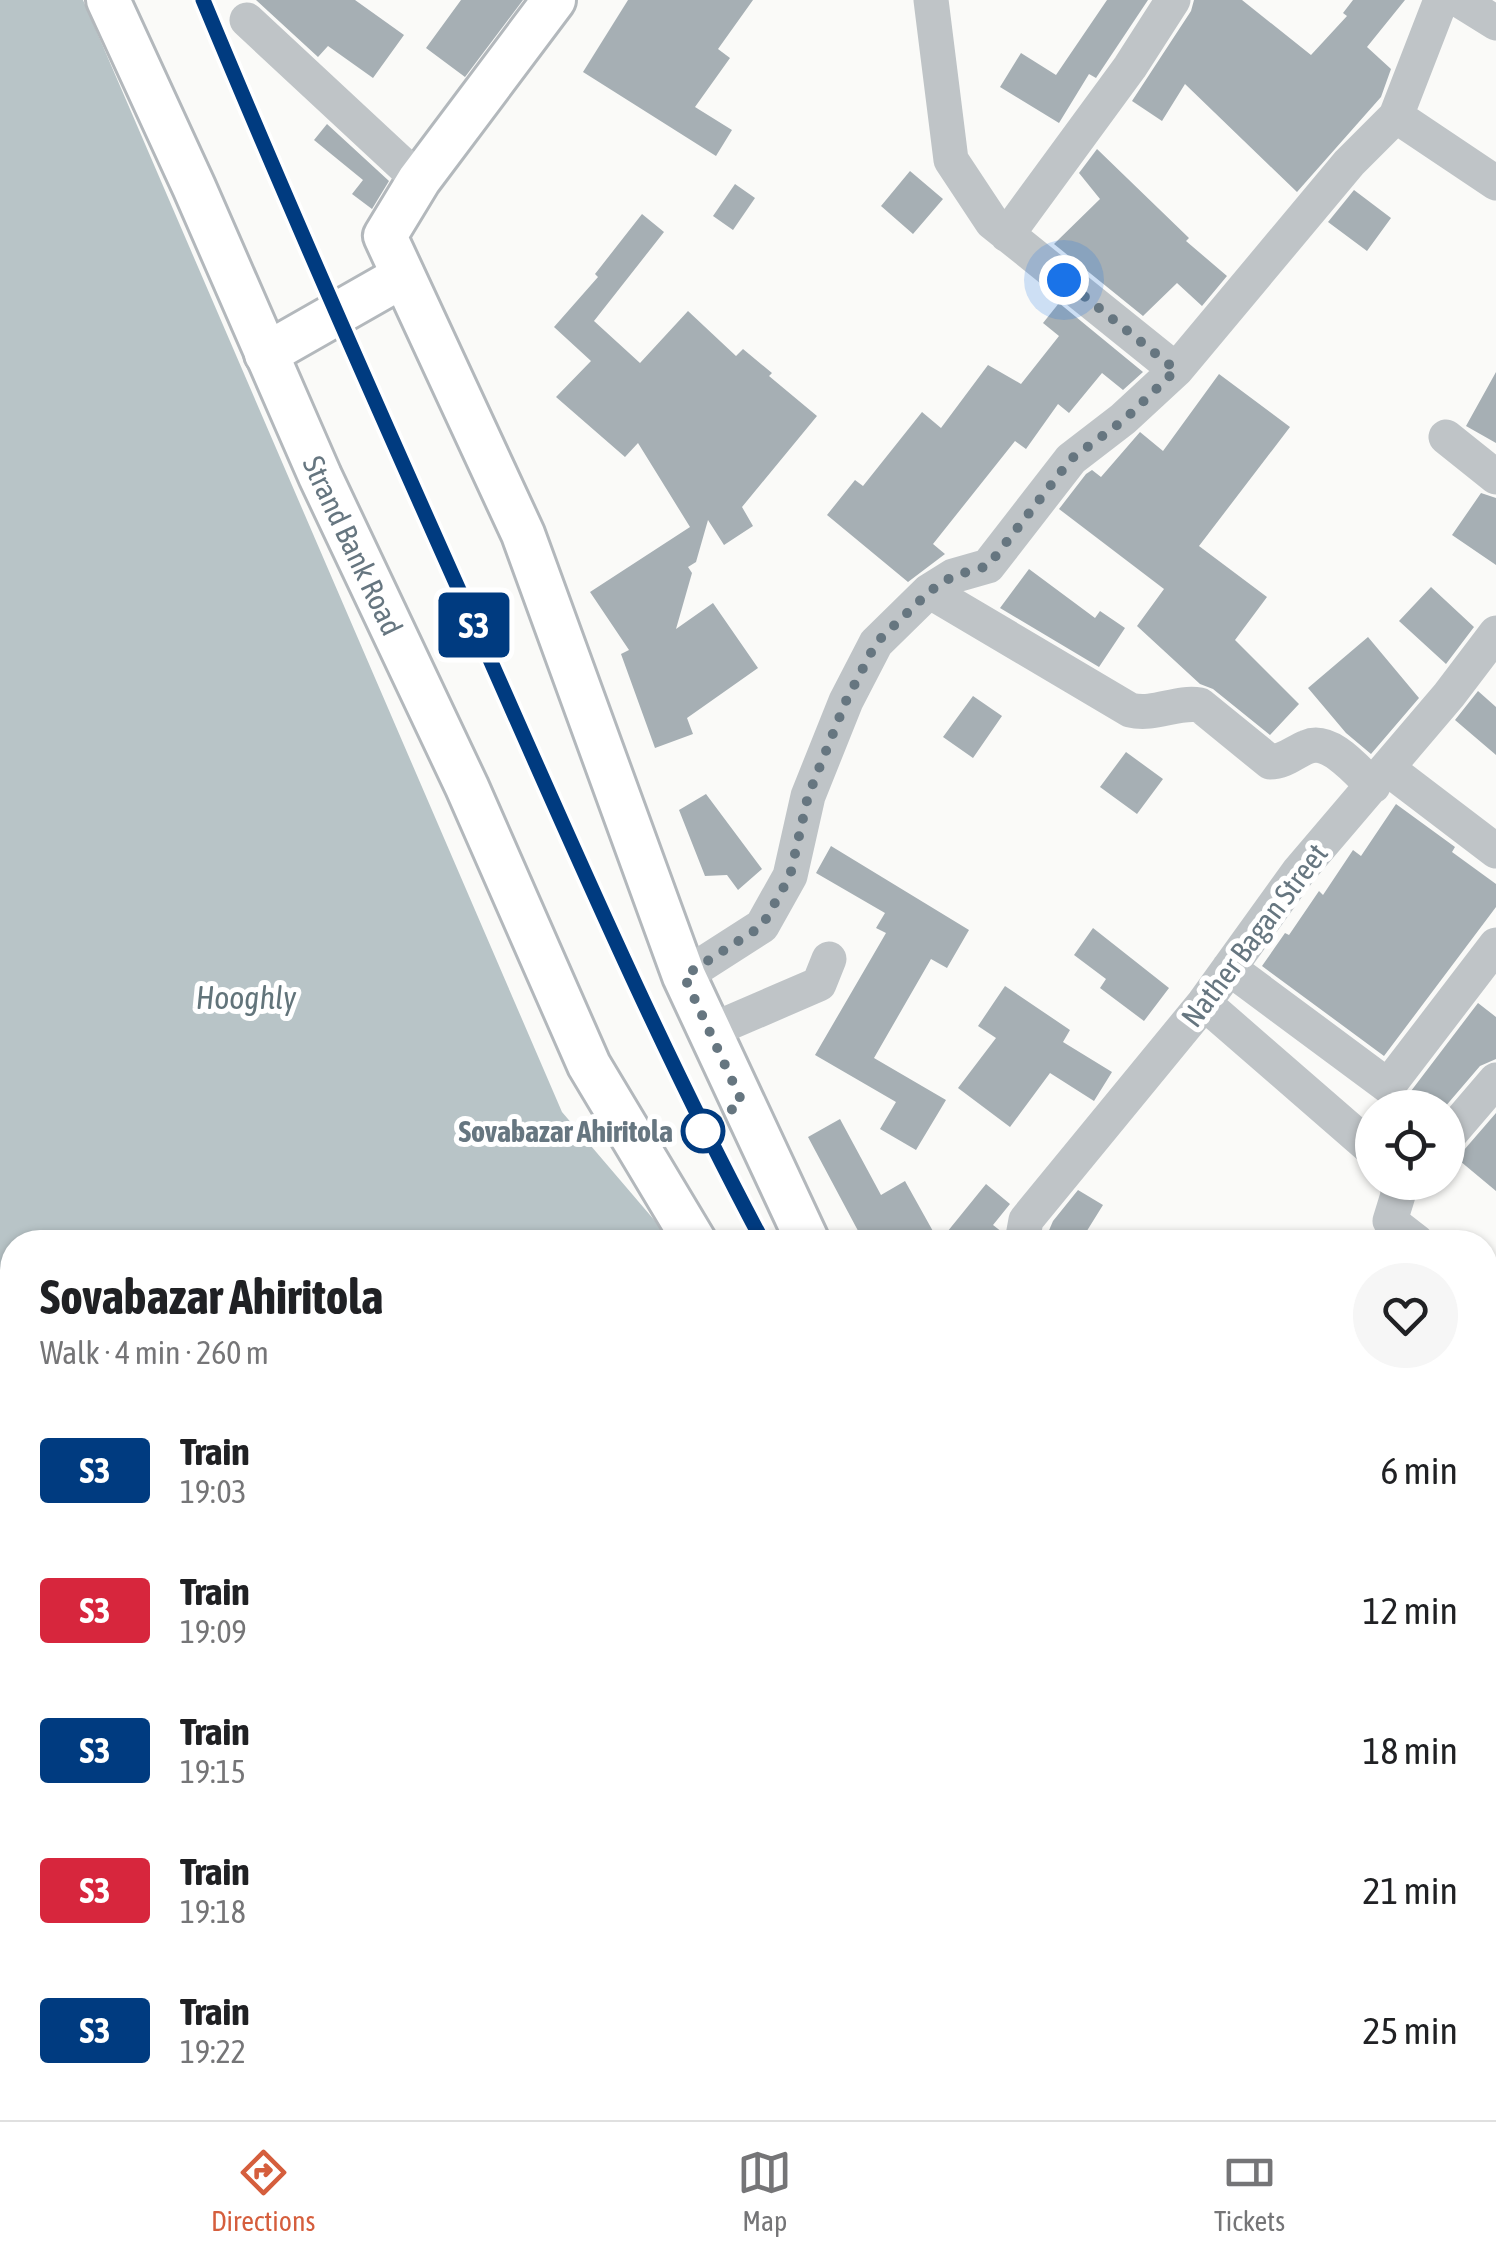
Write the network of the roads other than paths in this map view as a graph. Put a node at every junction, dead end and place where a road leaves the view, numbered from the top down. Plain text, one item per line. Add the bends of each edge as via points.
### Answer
1 (108, 0) edge
2 (554, 0) edge
3 (931, 0) edge
4 (1173, 0) edge
5 (1440, 0) edge
6 (1459, 0) edge
7 (247, 20) dead end
8 (1496, 23) edge
9 (1396, 116) junction
10 (419, 180) junction
11 (1496, 183) edge
12 (1007, 234) junction
13 (403, 276) junction
14 (266, 354) junction
15 (1176, 370) junction
16 (1446, 437) dead end
17 (1496, 477) edge
18 (930, 591) junction
19 (1496, 632) edge
20 (1380, 777) junction
21 (1496, 851) edge
22 (1496, 945) edge
23 (830, 959) dead end
24 (1229, 968) junction
25 (684, 976) junction
26 (1204, 1003) junction
27 (710, 1032) junction
28 (1496, 1080) edge
29 (1465, 1116) edge
30 (1355, 1134) edge
31 (688, 1230) edge
32 (802, 1230) edge
33 (1024, 1230) edge

1 - 14 main road, Strand Bank Road
2 - 10 main road
3 - 12 street via 951,160
4 - 12 street
5 - 9 street
6 - 8 street
7 - 10 street
9 - 11 street
9 - 15 street via 1348,162
10 - 13 main road via 385,236
12 - 15 street
13 - 14 main road
13 - 25 main road via 523,534
14 - 31 main road, Strand Bank Road via 589,1065
15 - 18 street via 1071,459 988,566
16 - 17 street
18 - 20 street via 1130,710 1145,714 1187,702 1200,705 1270,762 1324,745
18 - 25 street via 876,643 846,701 808,796 790,876 762,926
19 - 20 street, Nather Bagan Street
20 - 21 street
20 - 24 street, Nather Bagan Street
22 - 24 street via 1388,1086
23 - 27 street via 819,984
24 - 26 street, Nather Bagan Street
25 - 27 main road
26 - 30 street
26 - 33 street, Nather Bagan Street
27 - 32 main road
28 - 29 street

